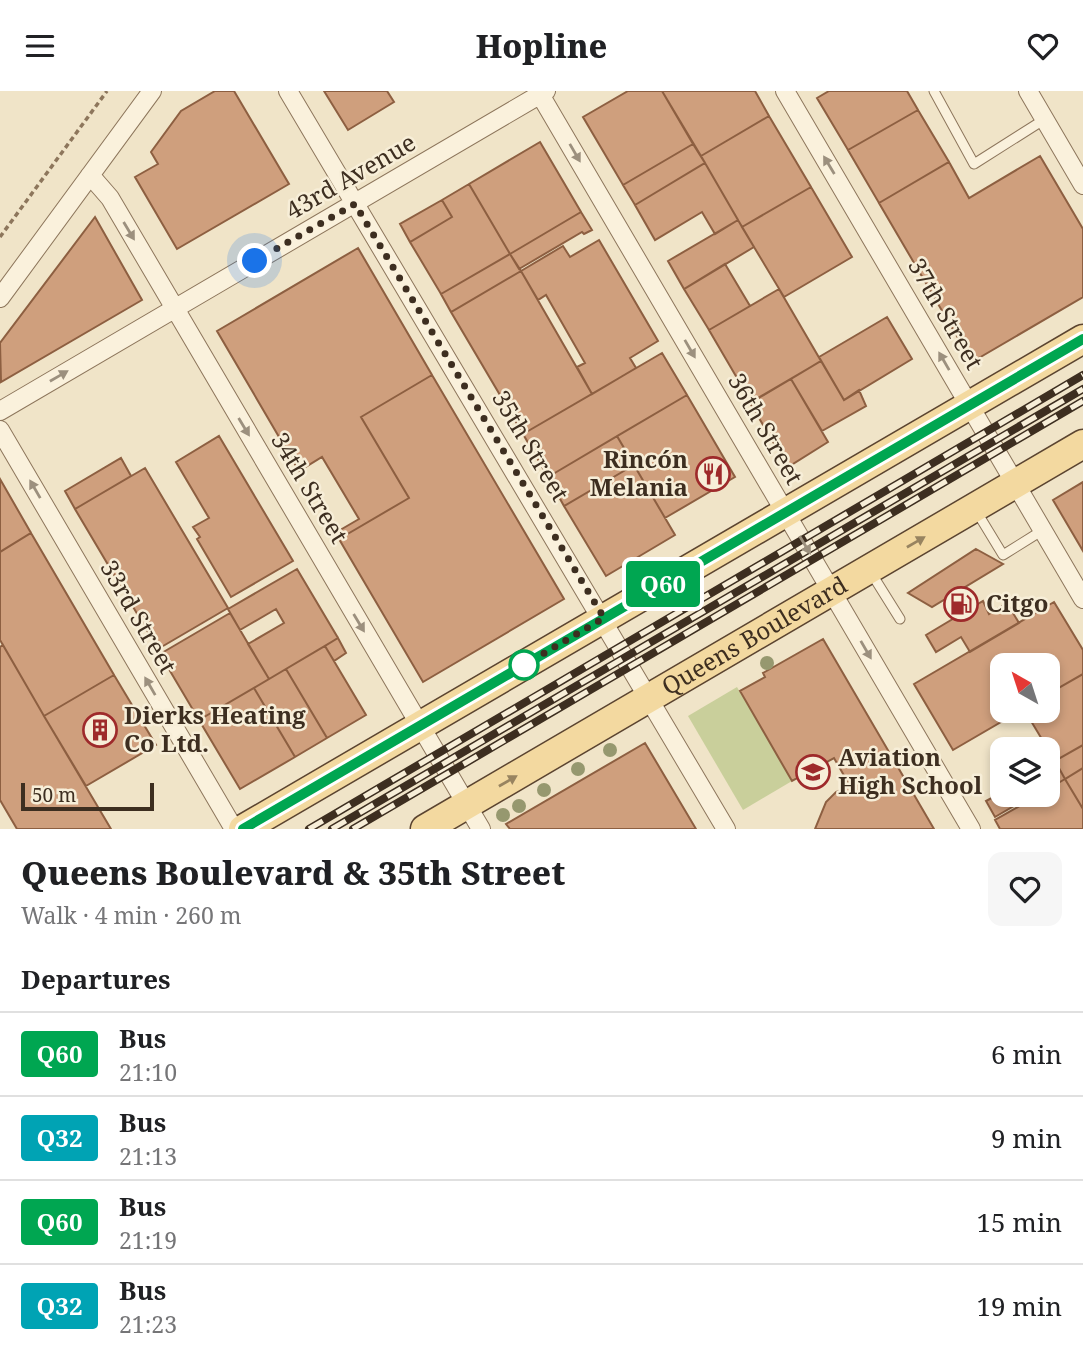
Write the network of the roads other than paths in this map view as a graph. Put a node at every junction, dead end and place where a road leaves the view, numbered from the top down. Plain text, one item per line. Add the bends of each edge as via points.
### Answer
1 (152, 91) edge
2 (288, 91) edge
3 (785, 91) edge
4 (934, 91) edge
5 (1028, 91) edge
6 (541, 92) edge
7 (1045, 119) junction
8 (90, 175) junction
9 (1083, 185) edge
10 (355, 204) junction
11 (0, 297) edge
12 (174, 308) junction
13 (1083, 339) edge
14 (970, 404) junction
15 (0, 411) edge
16 (0, 430) edge
17 (1083, 444) edge
18 (1015, 484) junction
19 (975, 508) junction
20 (786, 512) junction
21 (1043, 530) junction
22 (870, 569) junction
23 (832, 591) junction
24 (1083, 599) edge
25 (604, 618) junction
26 (900, 619) dead end
27 (649, 698) junction
28 (420, 725) junction
29 (466, 805) junction
30 (234, 829) edge
31 (243, 829) edge
32 (425, 829) edge
33 (481, 829) edge
34 (726, 829) edge
35 (971, 829) edge

1 - 8 street
2 - 10 street, 35th Street
14 -> 3 street, 37th Street
4 - 7 lane via 974,164
5 - 7 street
6 - 10 street, 43rd Avenue
6 -> 20 street, 36th Street
7 - 9 street
8 - 11 street
8 -> 12 street, 34th Street via 106,192
10 - 12 street, 43rd Avenue
10 - 25 street, 35th Street
15 -> 12 street, 43rd Avenue
12 -> 28 street, 34th Street
13 - 14 main road
14 - 18 street, 37th Street
14 - 20 main road
30 -> 16 street, 33rd Street
17 - 18 main road, Queens Boulevard
18 - 19 main road, Queens Boulevard
18 - 21 street, 37th Street
19 - 21 lane via 1003,555
22 -> 19 main road, Queens Boulevard
20 -> 23 street, 36th Street
20 - 25 main road
21 - 24 street, 37th Street
22 - 23 main road, Queens Boulevard
22 - 26 lane
23 - 27 main road, Queens Boulevard
23 -> 35 street, 36th Street
25 - 27 street, 35th Street
25 - 28 main road
29 -> 27 main road, Queens Boulevard
27 - 34 street, 35th Street
28 - 29 street, 34th Street
28 - 31 main road
29 - 32 main road, Queens Boulevard
29 - 33 street, 34th Street

